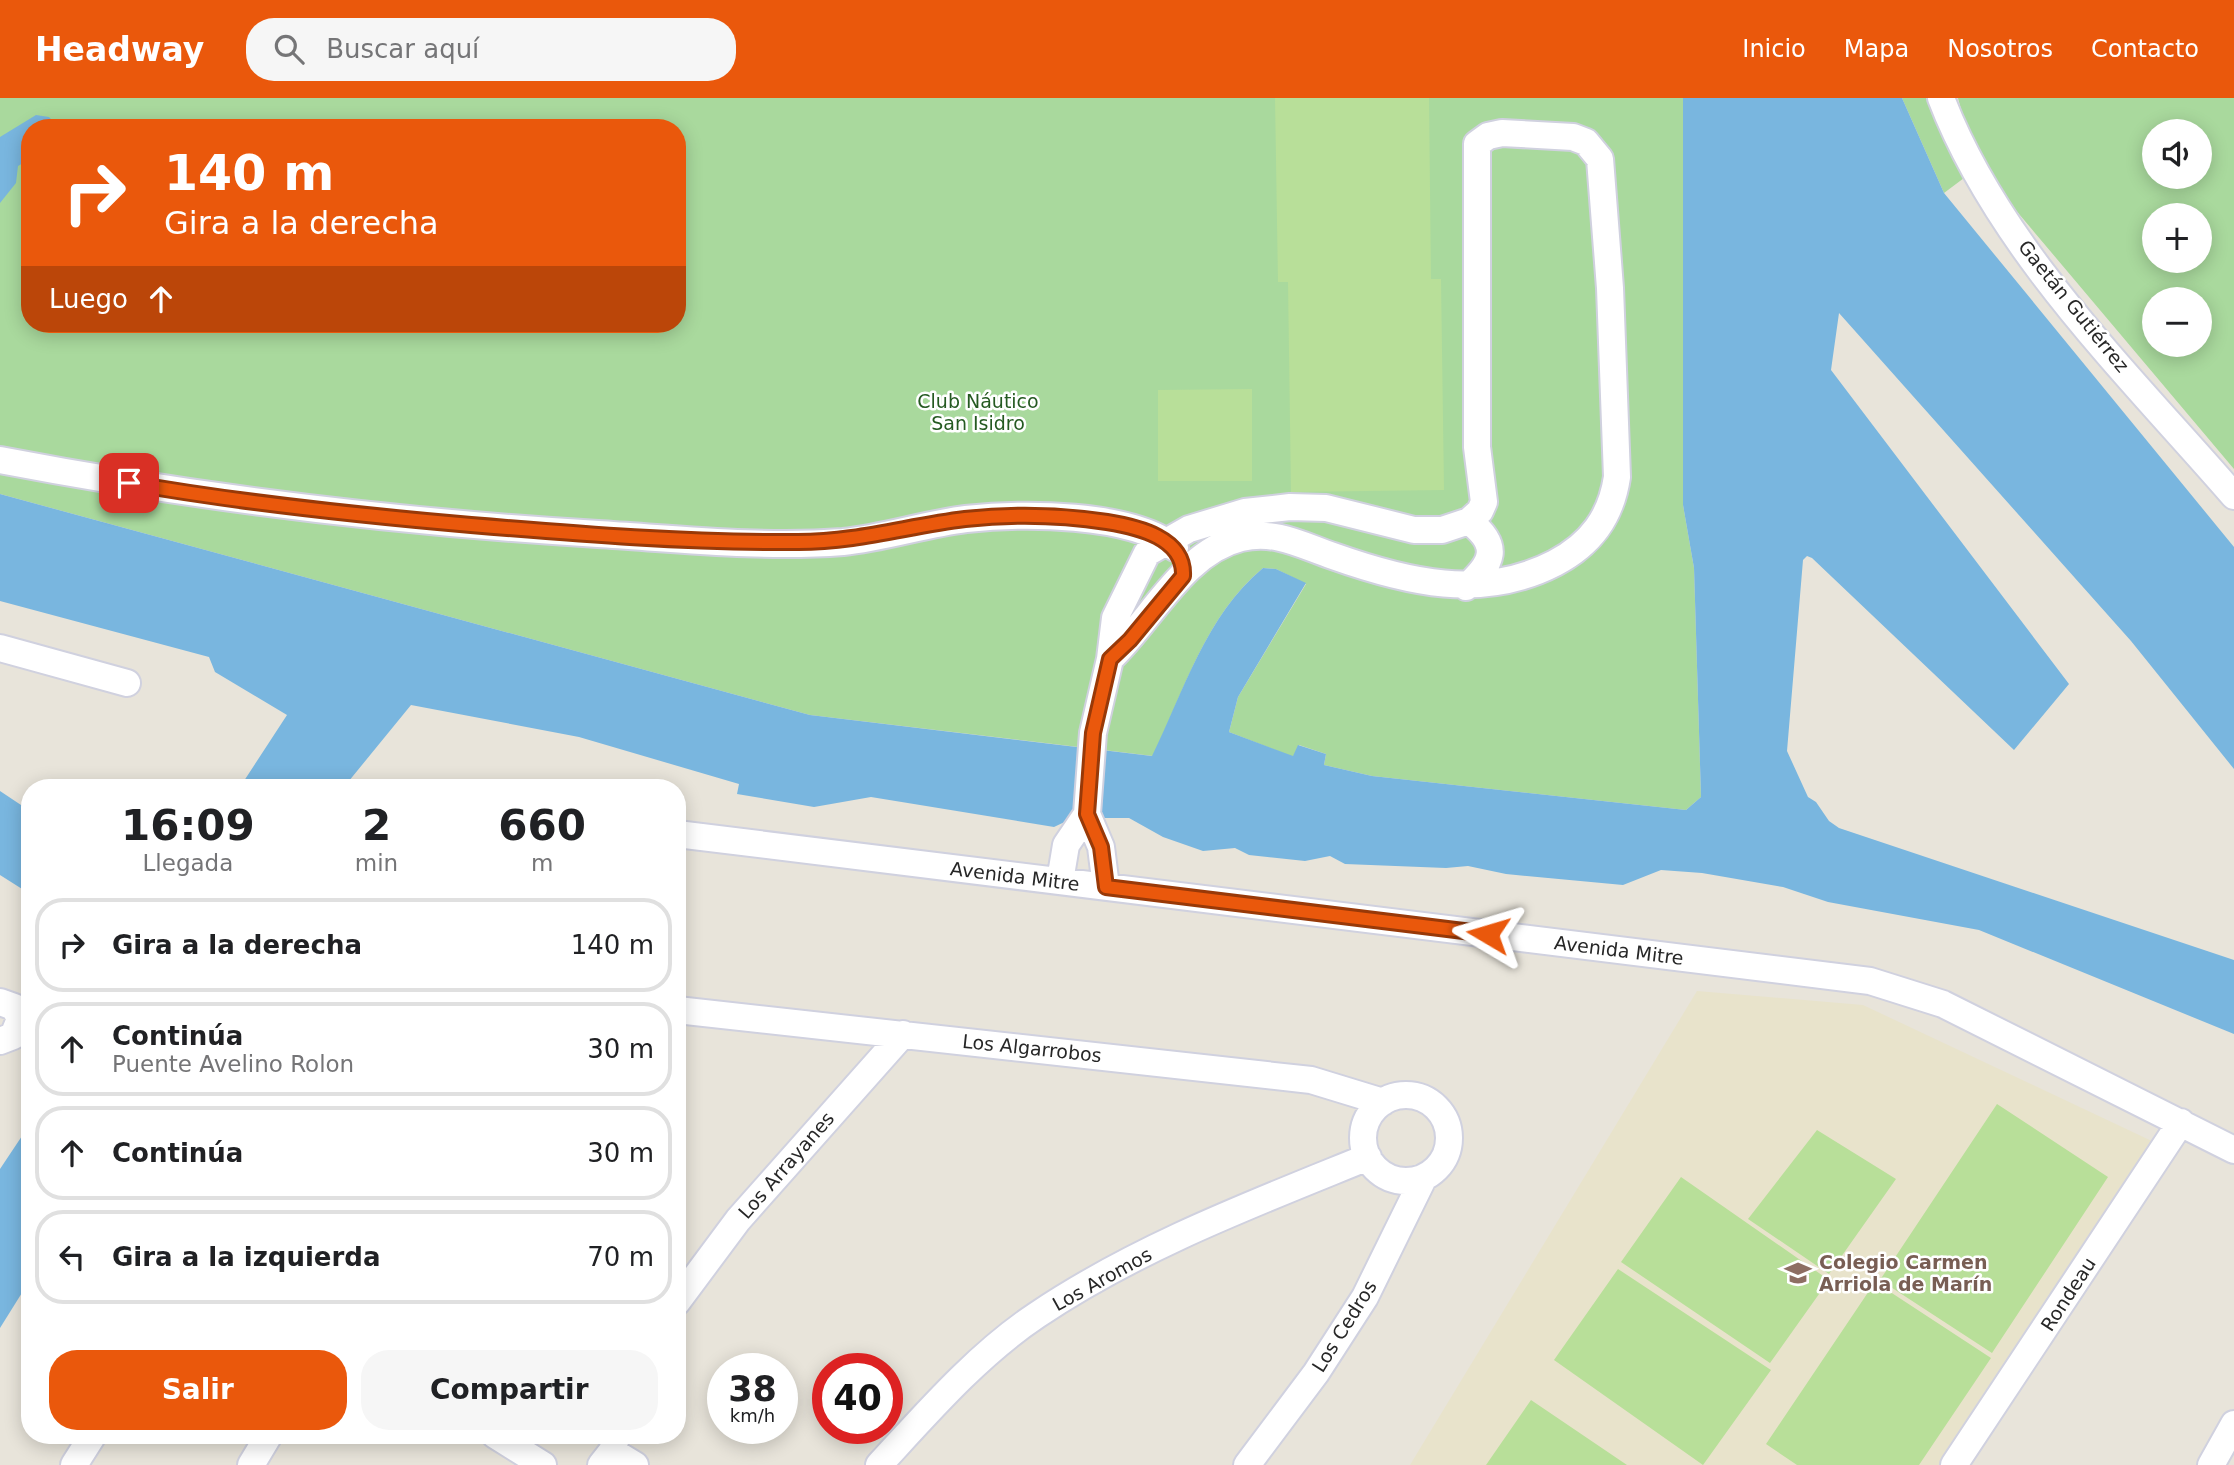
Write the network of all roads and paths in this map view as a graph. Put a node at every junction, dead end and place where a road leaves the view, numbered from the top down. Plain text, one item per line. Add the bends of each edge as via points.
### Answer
1 (1941, 98) edge
2 (0, 460) edge
3 (2234, 496) edge
4 (1469, 521) junction
5 (1107, 522) junction
6 (1166, 541) junction
7 (1142, 561) junction
8 (1178, 582) junction
9 (1466, 587) junction
10 (0, 648) edge
11 (1110, 659) junction
12 (127, 683) dead end
13 (1088, 810) junction
14 (686, 835) edge
15 (1060, 881) junction
16 (1106, 887) junction
17 (0, 1003) edge
18 (686, 1011) edge
19 (903, 1034) junction
20 (0, 1041) edge
21 (1384, 1102) junction
22 (2181, 1122) junction
23 (2234, 1150) edge
24 (1368, 1157) junction
25 (1424, 1177) junction
26 (686, 1290) edge
27 (2234, 1424) edge
28 (87, 1444) edge
29 (264, 1444) edge
30 (509, 1444) edge
31 (610, 1450) edge
32 (74, 1465) edge
33 (251, 1465) edge
34 (543, 1465) edge
35 (635, 1465) edge
36 (879, 1465) edge
37 (1247, 1465) edge
38 (1954, 1465) edge
39 (2211, 1465) edge

1 - 3 street, Gaetán Gutiérrez via 1983,189 2030,256
2 - 5 street via 151,487 335,512 735,542 843,541 965,519 1044,515
4 - 6 street via 1442,530 1414,530 1326,508 1290,507 1245,512 1188,529
4 - 9 street via 1484,533 1490,556 1485,570
4 - 9 street via 1484,502 1477,447 1478,144 1502,133 1573,137 1586,142 1600,159 1610,288 1614,499 1602,525 1571,554 1534,574
5 - 6 street
5 - 7 street
6 - 7 street
6 - 8 street via 1180,555
7 - 8 street via 1147,578 1155,584
7 - 11 street via 1115,618
8 - 9 street via 1227,543 1272,534 1431,584
8 - 11 street
10 - 12 street
11 - 13 street via 1093,733
13 - 15 street via 1066,845
13 - 16 street via 1101,847
14 - 15 street, Avenida Mitre
15 - 16 street, Avenida Mitre
16 - 22 street, Avenida Mitre via 1870,981 1942,1004
17 - 20 street via 14,1007 20,1019 13,1036
18 - 19 street, Los Algarrobos
19 - 21 street, Los Algarrobos via 1311,1080
19 - 26 street, Los Arrayanes via 738,1220
21 - 24 street via 1367,1120 1364,1145
21 - 25 street, Los Cedros via 1397,1096 1424,1098 1445,1118 1447,1152 1436,1170
22 - 23 street, Avenida Mitre
22 - 38 street, Rondeau
24 - 25 street via 1376,1168 1398,1180
24 - 36 street, Los Aromos via 1244,1207 1145,1254 1035,1316 984,1359
25 - 37 street, Los Cedros via 1365,1297 1316,1373
27 - 39 street
28 - 32 street
29 - 33 street
30 - 34 street
31 - 35 street

